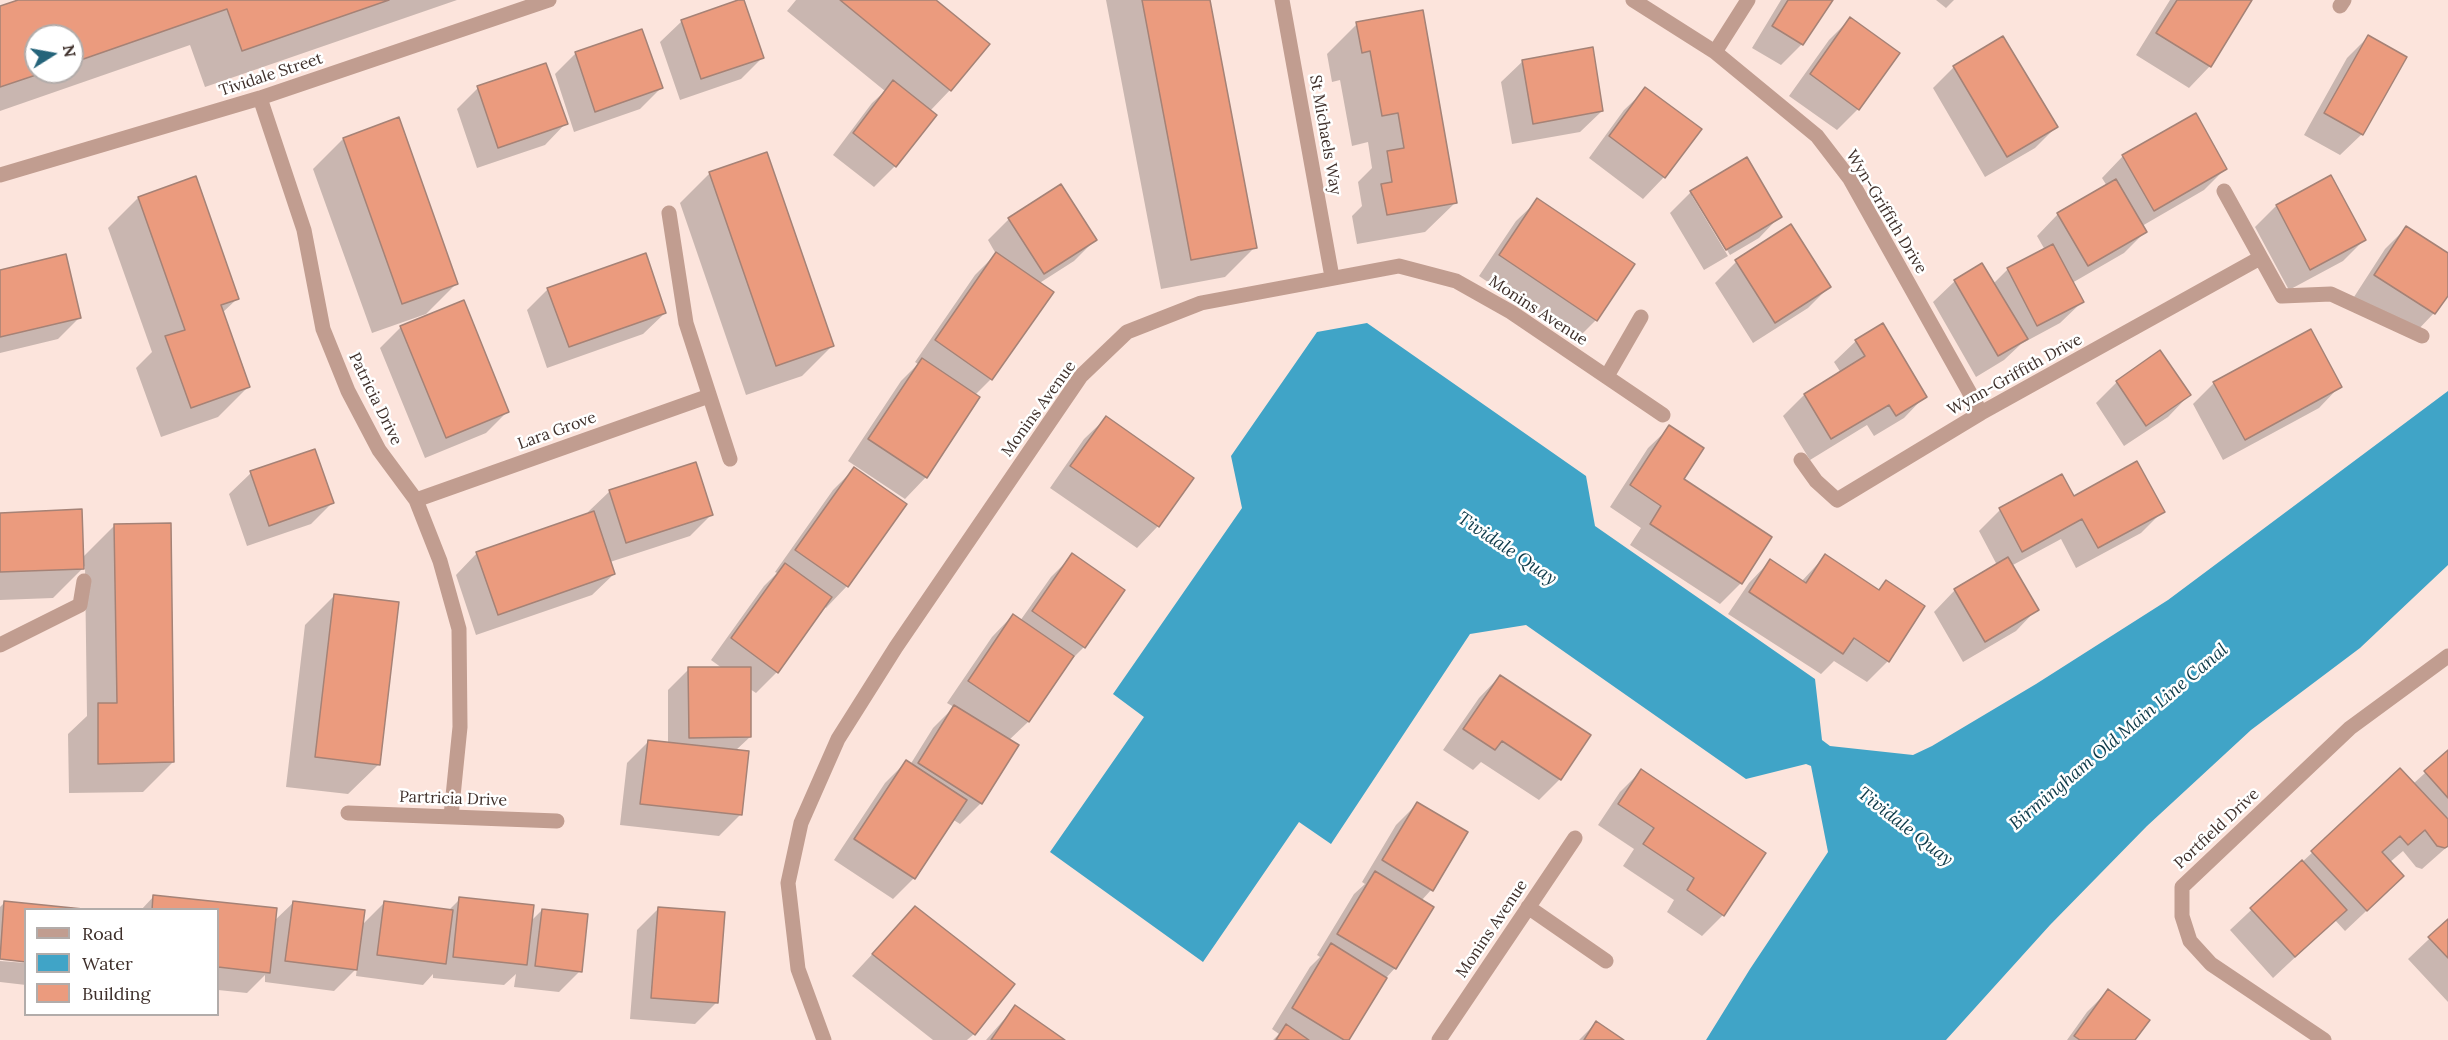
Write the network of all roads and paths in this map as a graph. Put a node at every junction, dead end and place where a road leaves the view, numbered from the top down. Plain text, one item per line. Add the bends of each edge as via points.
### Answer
1 (549, 0) edge
2 (1282, 0) edge
3 (1633, 0) edge
4 (1748, 0) edge
5 (1715, 52) junction
6 (260, 98) junction
7 (0, 175) edge
8 (2224, 191) dead end
9 (669, 213) dead end
10 (2260, 258) junction
11 (1332, 277) junction
12 (1641, 317) dead end
13 (2422, 336) dead end
14 (1606, 376) junction
15 (710, 396) junction
16 (1981, 413) junction
17 (1663, 415) dead end
18 (730, 459) dead end
19 (1801, 460) dead end
20 (416, 500) junction
21 (84, 581) dead end
22 (0, 645) edge
23 (2448, 656) edge
24 (348, 813) dead end
25 (451, 816) junction
26 (557, 821) dead end
27 (1575, 838) dead end
28 (1528, 907) junction
29 (1606, 961) dead end
30 (824, 1040) edge
31 (1439, 1040) edge
32 (2324, 1040) edge

1 - 6 street, Tividale Street
2 - 11 street, St Michaels Way
3 - 5 street, Wyn-Griffith Drive
4 - 5 street
5 - 16 street, Wyn-Griffith Drive via 1817,136 1850,179
6 - 7 street, Tividale Street
6 - 20 street, Patricia Drive via 304,230 323,329 348,391 379,450
8 - 10 street
9 - 15 street via 686,323
10 - 13 street via 2282,296 2331,294
10 - 16 street, Wynn-Griffith Drive
11 - 14 street, Monins Avenue via 1399,266 1456,281 1511,312
11 - 30 street, Monins Avenue via 1201,303 1127,332 1081,376 896,647 838,739 801,823 788,883 798,969
12 - 14 street
14 - 17 street, Monins Avenue
15 - 18 street
15 - 20 street, Lara Grove
16 - 19 street, Wynn-Griffith Drive via 1837,500
20 - 25 street, Patricia Drive via 440,561 459,629 460,727
21 - 22 street via 80,605
23 - 32 street, Portfield Drive via 2350,728 2182,887 2182,916 2190,941 2211,964
24 - 25 street, Partricia Drive
25 - 26 street, Partricia Drive
27 - 28 street, Monins Avenue
28 - 29 street
28 - 31 street, Monins Avenue

